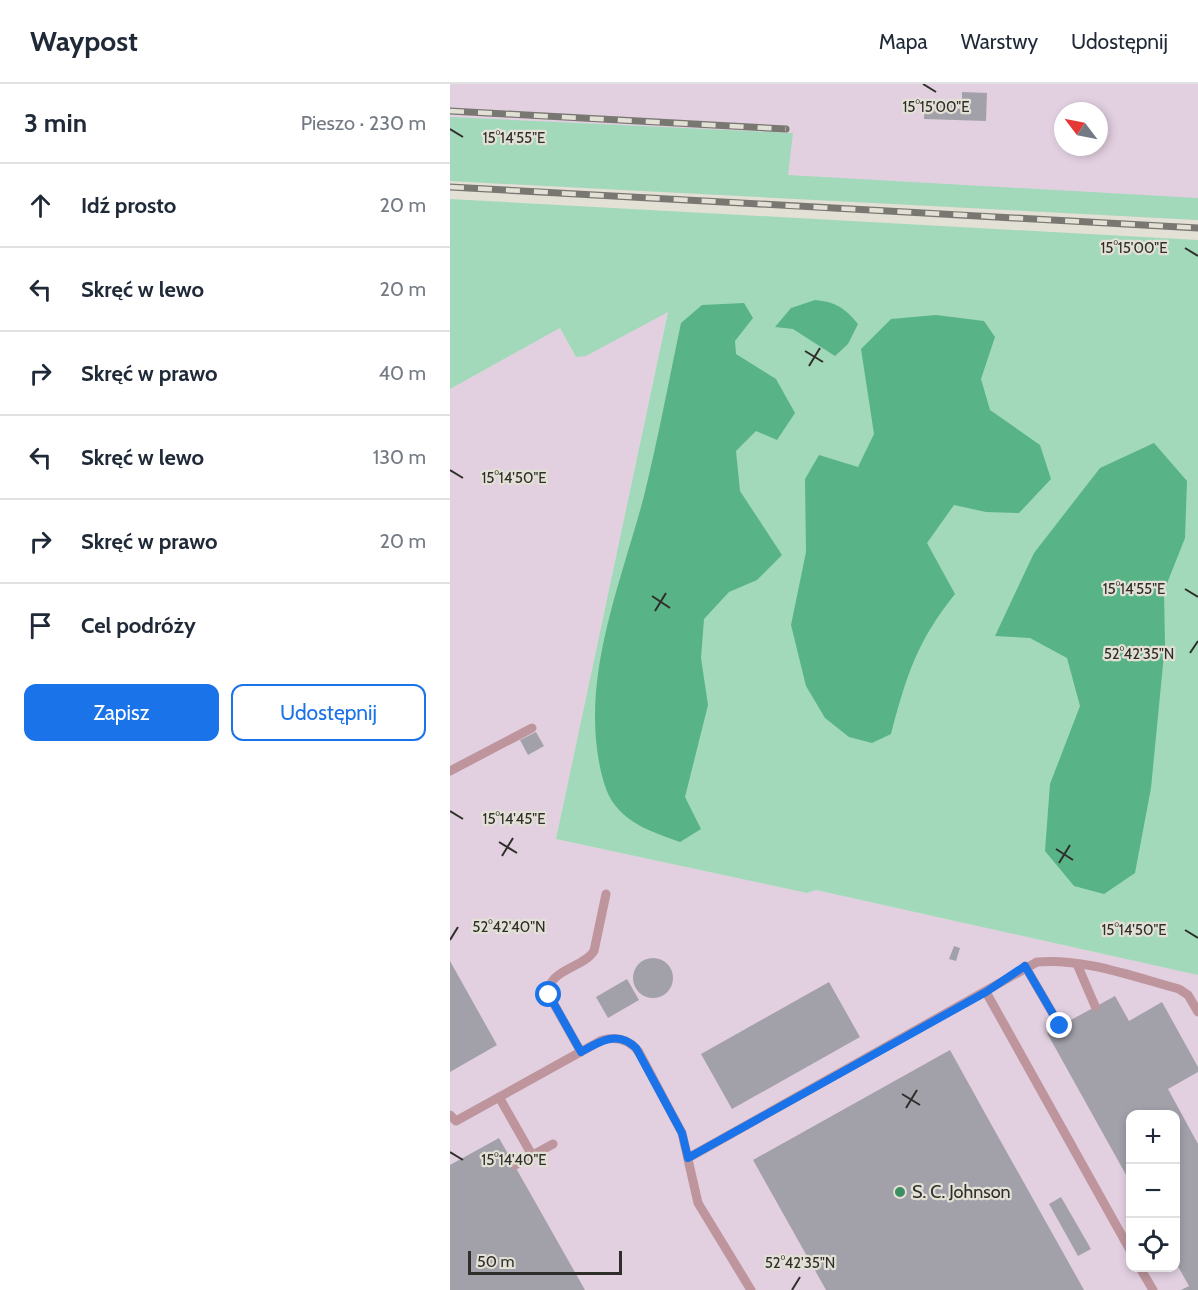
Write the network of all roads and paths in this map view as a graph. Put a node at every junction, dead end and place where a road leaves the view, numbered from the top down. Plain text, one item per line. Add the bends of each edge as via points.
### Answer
1 (532, 728) dead end
2 (450, 771) edge
3 (606, 894) dead end
4 (1077, 964) junction
5 (1025, 966) junction
6 (986, 992) junction
7 (1095, 1006) dead end
8 (1198, 1012) edge
9 (1060, 1026) dead end
10 (581, 1052) junction
11 (499, 1097) junction
12 (452, 1120) edge
13 (553, 1144) dead end
14 (532, 1155) junction
15 (688, 1158) junction
16 (515, 1165) dead end
17 (1126, 1241) edge
18 (1142, 1272) edge
19 (751, 1290) edge
20 (1153, 1290) edge

1 - 2 lane
3 - 10 lane via 594,951 588,959 555,977 549,988 550,997
4 - 5 lane via 1053,961
4 - 7 lane
4 - 8 lane via 1179,989 1188,995
5 - 6 lane
5 - 9 lane
6 - 15 lane
6 - 17 lane
10 - 11 lane
10 - 15 lane via 602,1040 615,1038 636,1048 682,1133
11 - 12 lane
11 - 14 lane
13 - 14 lane
14 - 16 lane
15 - 19 lane via 698,1203
18 - 20 lane

